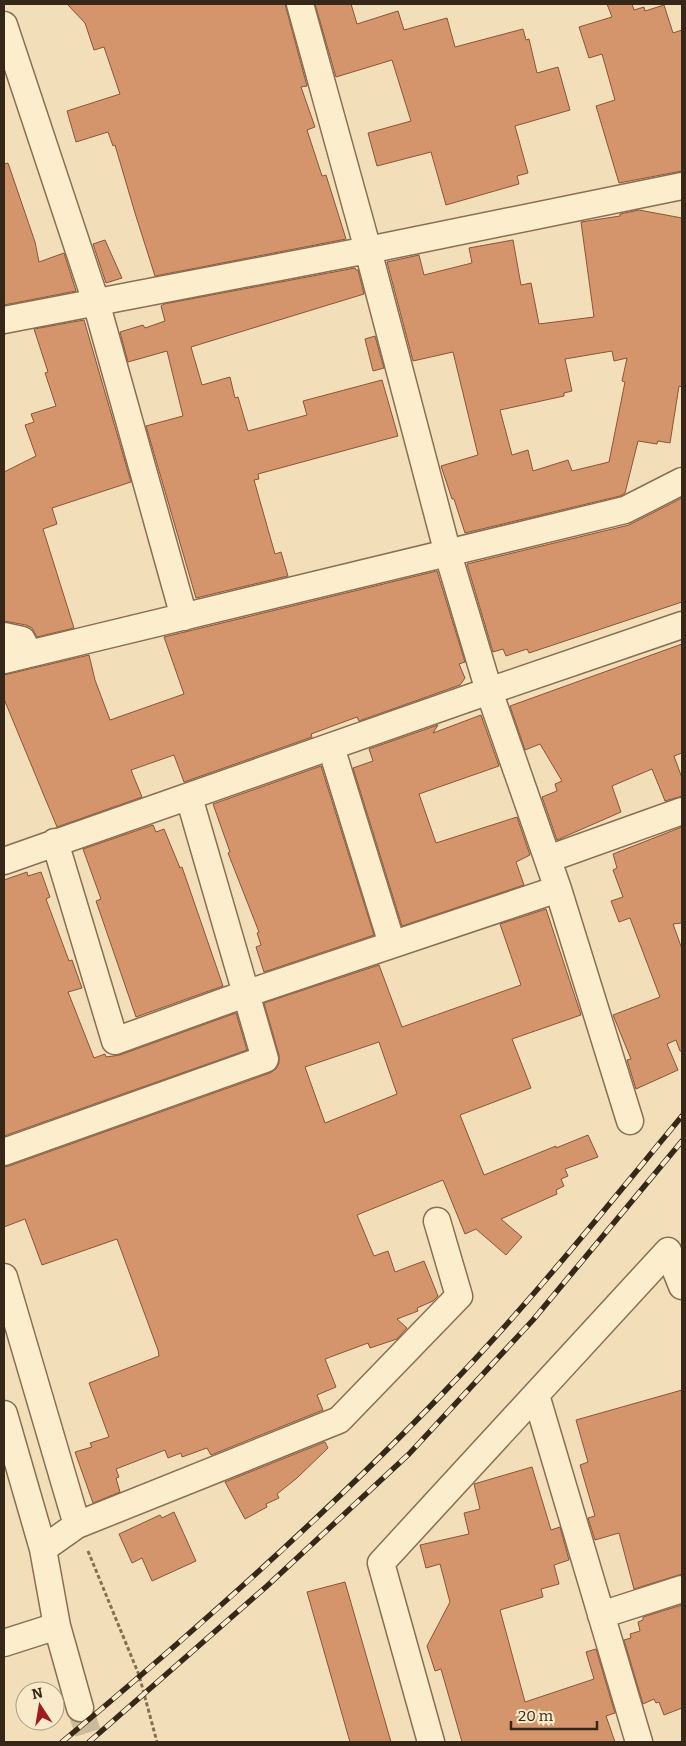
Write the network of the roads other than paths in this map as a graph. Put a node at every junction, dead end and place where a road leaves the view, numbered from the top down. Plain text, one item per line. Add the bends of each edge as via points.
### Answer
1 (300, 4) edge
2 (4, 25) edge
3 (682, 186) edge
4 (368, 250) junction
5 (96, 302) junction
6 (4, 320) edge
7 (682, 481) edge
8 (448, 554) junction
9 (184, 617) junction
10 (682, 625) edge
11 (4, 636) edge
12 (29, 654) junction
13 (4, 660) edge
14 (489, 691) junction
15 (331, 747) junction
16 (189, 797) junction
17 (682, 811) edge
18 (55, 842) junction
19 (548, 860) junction
20 (4, 861) edge
21 (558, 888) junction
22 (392, 944) junction
23 (245, 994) junction
24 (630, 1121) dead end
25 (4, 1152) edge
26 (437, 1221) dead end
27 (4, 1277) edge
28 (682, 1285) edge
29 (536, 1395) junction
30 (4, 1414) edge
31 (11, 1464) edge
32 (78, 1525) junction
33 (43, 1549) junction
34 (682, 1589) edge
35 (601, 1615) junction
36 (57, 1626) junction
37 (4, 1643) edge
38 (80, 1708) tunnel mouth
39 (431, 1742) edge
40 (639, 1742) edge

1 - 4 street
2 - 5 street
3 - 4 street
4 - 5 street
4 - 8 street
5 - 6 street
5 - 9 street
7 - 8 street via 625,510
8 - 9 street
8 - 14 street
9 - 12 street
10 - 14 street
11 - 12 street via 22,640
12 - 13 street
14 - 15 street
14 - 19 street
15 - 16 street
15 - 22 street
16 - 18 street
16 - 23 street
17 - 19 street
18 - 20 street
18 - 23 street via 115,1041
19 - 21 street
21 - 22 street
21 - 24 street
22 - 23 street
23 - 25 street via 265,1059
26 - 32 street via 459,1296 338,1420
27 - 32 street
28 - 29 street via 668,1251
29 - 35 street
29 - 39 street via 381,1563
30 - 31 street
31 - 33 street
32 - 33 street
33 - 36 street
34 - 35 street
35 - 40 street
36 - 37 street
36 - 38 street

